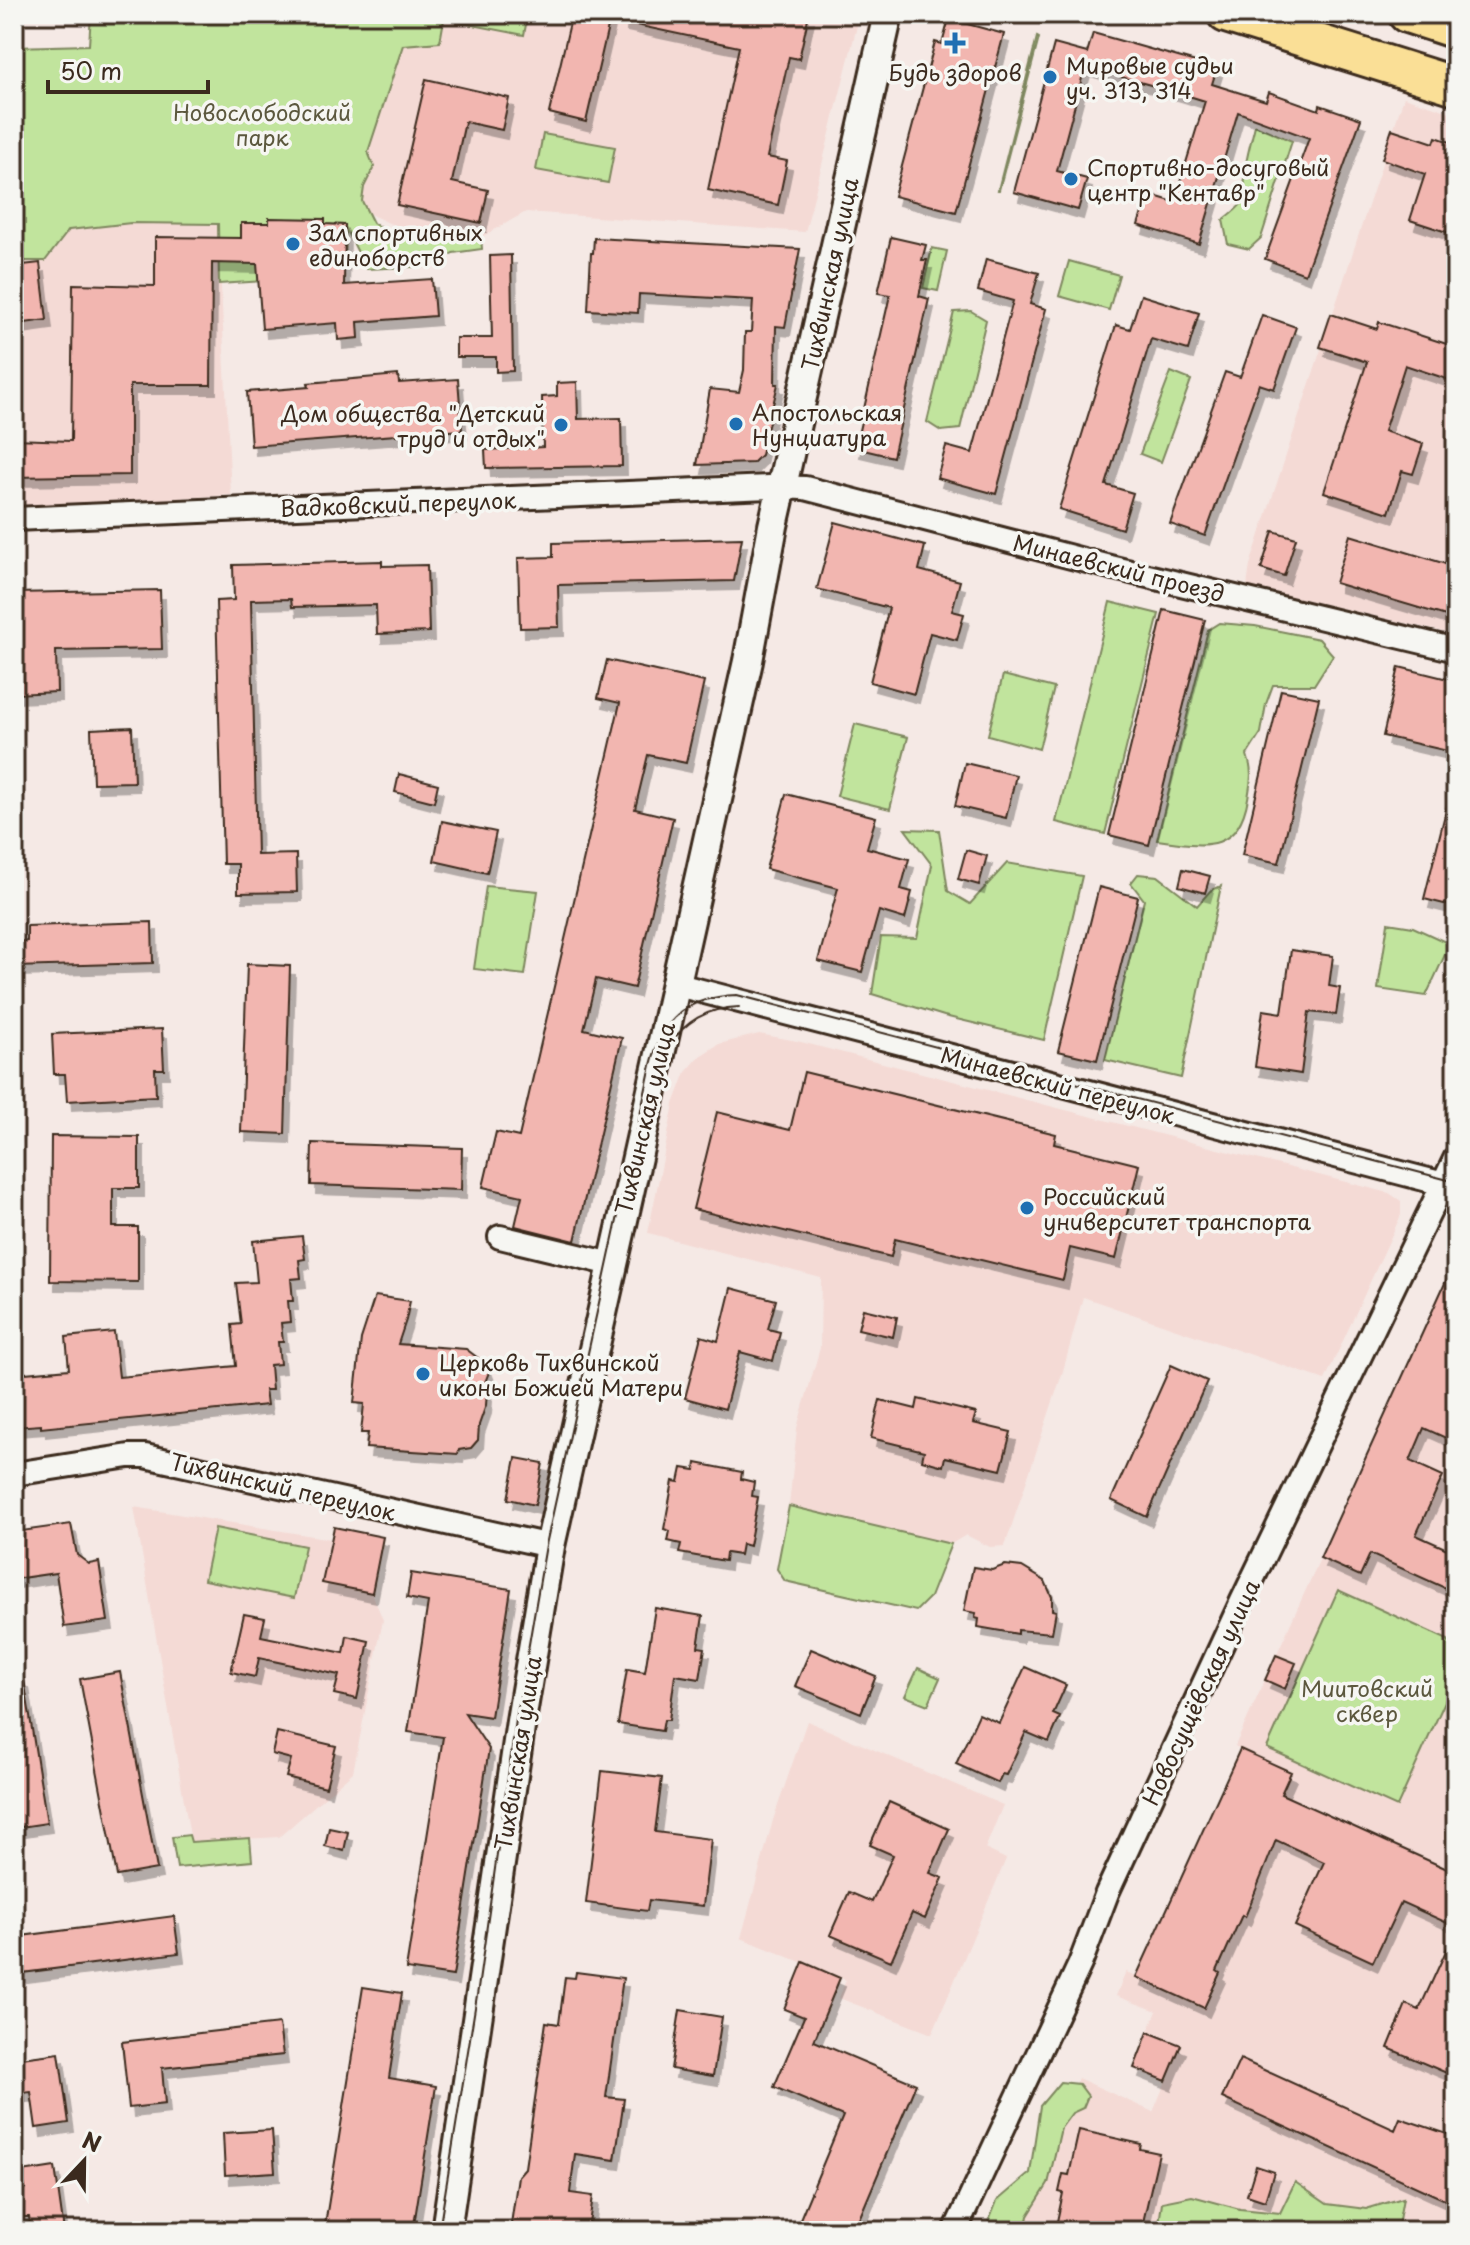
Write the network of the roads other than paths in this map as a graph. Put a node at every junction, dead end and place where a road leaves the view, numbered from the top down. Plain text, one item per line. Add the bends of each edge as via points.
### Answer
1 (888, 14) edge
2 (1226, 14) edge
3 (1407, 14) edge
4 (1456, 30) edge
5 (1456, 86) edge
6 (782, 487) junction
7 (14, 519) edge
8 (1456, 650) edge
9 (674, 984) junction
10 (1456, 1157) edge
11 (1449, 1185) edge
12 (500, 1237) dead end
13 (612, 1264) junction
14 (14, 1474) edge
15 (550, 1546) junction
16 (446, 2231) edge
17 (955, 2231) edge

1 - 6 street, Тихвинская улица
2 - 5 main road
3 - 4 main road
6 - 7 street, Вадковский переулок
6 - 8 street, Минаевский проезд via 824,492
6 - 9 street, Тихвинская улица
9 - 11 street, Минаевский переулок
9 - 13 street, Тихвинская улица
10 - 11 street, Новосущёвская улица
11 - 17 street, Новосущёвская улица via 1242,1601
12 - 13 street
13 - 15 street, Тихвинская улица
14 - 15 street, Тихвинский переулок via 145,1456
15 - 16 street, Тихвинская улица

